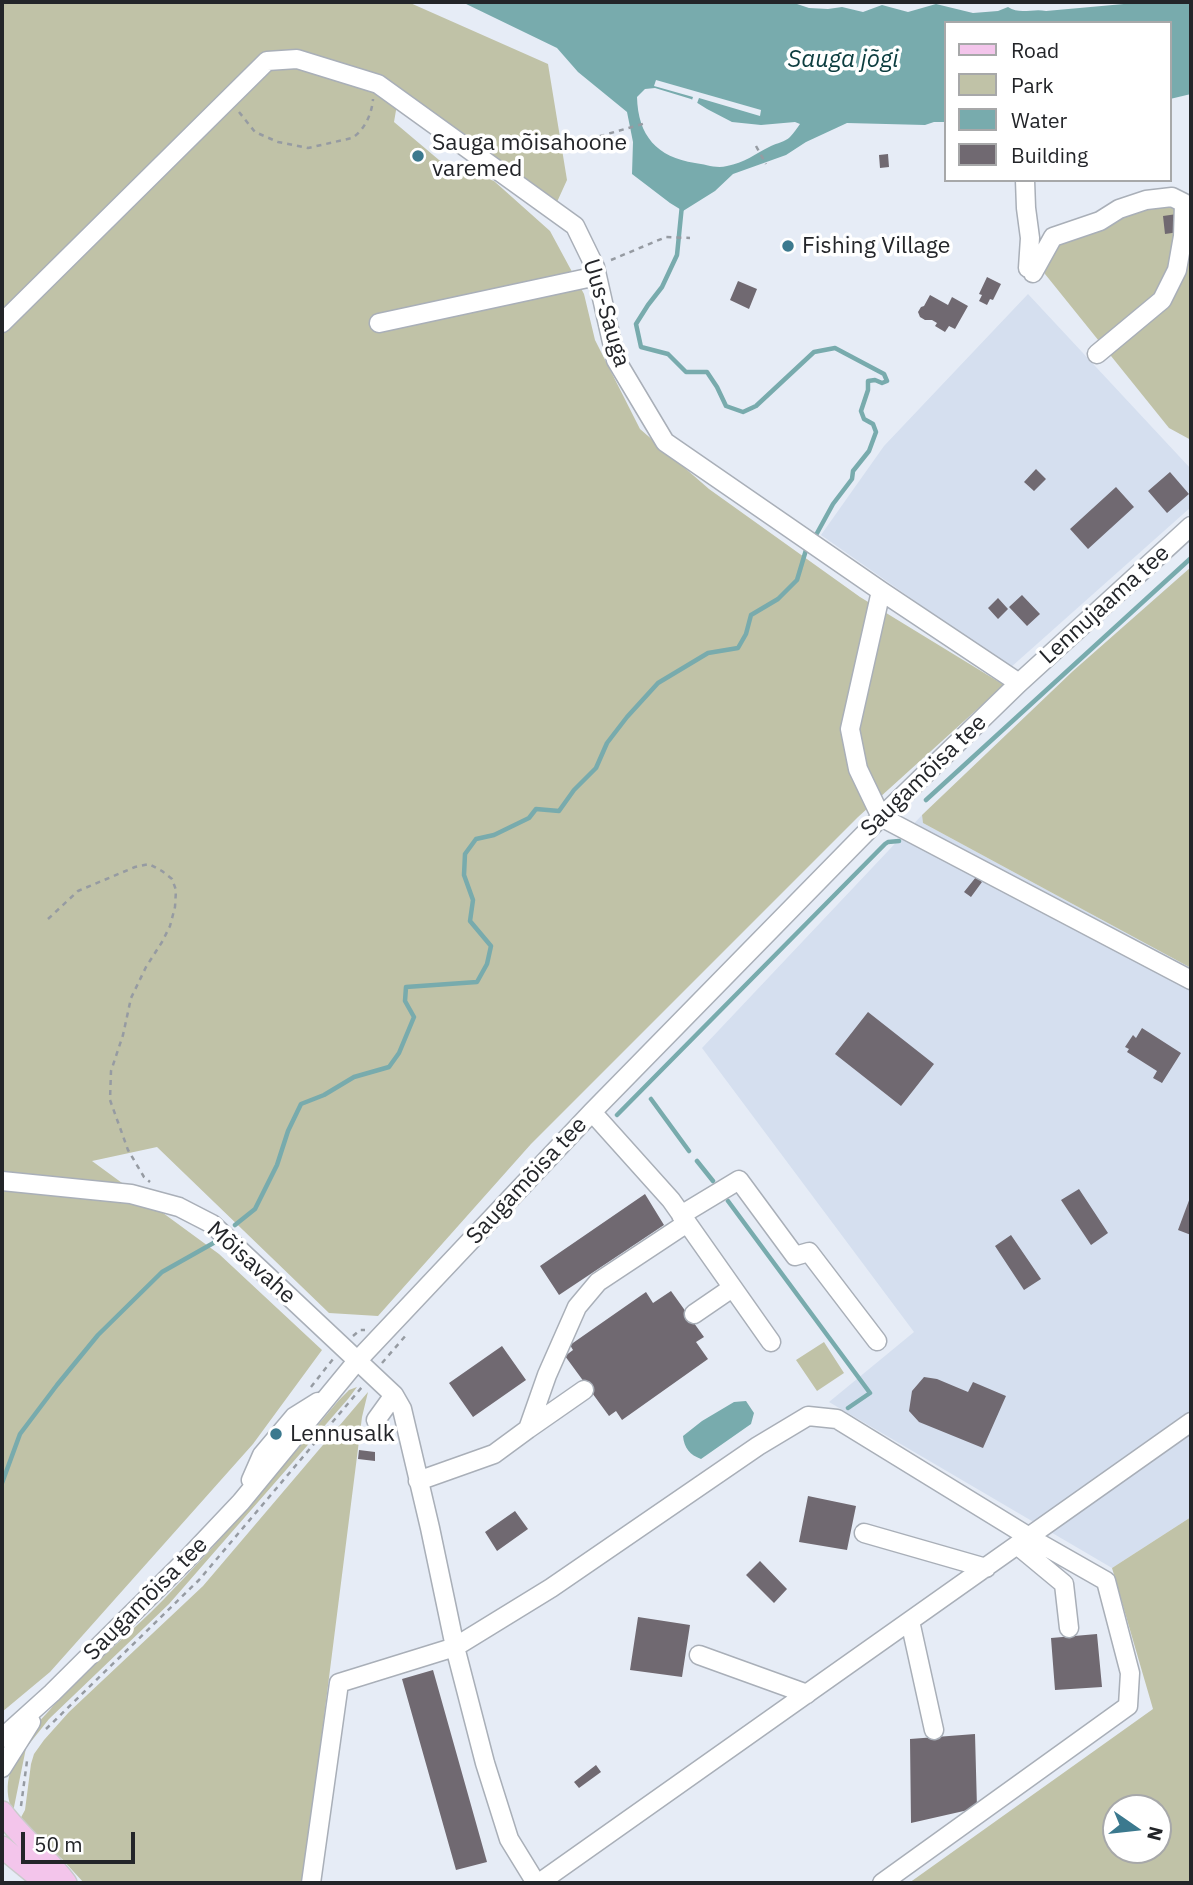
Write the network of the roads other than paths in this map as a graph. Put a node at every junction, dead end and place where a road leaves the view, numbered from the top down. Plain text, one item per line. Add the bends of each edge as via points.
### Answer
1 (1026, 182) edge
2 (596, 272) junction
3 (2, 323) edge
4 (379, 323) dead end
5 (1097, 354) dead end
6 (1191, 526) edge
7 (881, 591) junction
8 (1019, 683) junction
9 (881, 817) junction
10 (1191, 979) edge
11 (592, 1112) junction
12 (2, 1181) edge
13 (684, 1219) junction
14 (732, 1288) junction
15 (694, 1314) dead end
16 (877, 1341) dead end
17 (771, 1342) dead end
18 (358, 1361) junction
19 (584, 1390) dead end
20 (394, 1395) junction
21 (376, 1420) dead end
22 (1191, 1422) edge
23 (528, 1429) junction
24 (418, 1480) junction
25 (864, 1532) dead end
26 (1023, 1541) junction
27 (986, 1568) junction
28 (910, 1621) junction
29 (1069, 1628) dead end
30 (455, 1647) junction
31 (699, 1655) dead end
32 (52, 1693) junction
33 (807, 1695) junction
34 (934, 1730) dead end
35 (2, 1738) edge
36 (2, 1768) edge
37 (11, 1811) edge
38 (2, 1847) edge
39 (46, 1883) edge
40 (66, 1883) edge
41 (311, 1883) edge
42 (538, 1883) edge
43 (882, 1883) edge

1 - 5 street via 1031,270 1053,237 1146,200 1172,197 1184,202 1177,270 1162,300
2 - 3 street, Uus-Sauga via 575,226 378,84 297,59 267,61
2 - 4 street
2 - 7 street, Uus-Sauga via 616,360 665,442
6 - 8 street, Lennujaama tee
7 - 8 street, Uus-Sauga
7 - 9 street via 850,729 858,769
8 - 9 street, Saugamõisa tee
9 - 10 street
9 - 11 street, Saugamõisa tee
11 - 13 street
11 - 18 street, Saugamõisa tee
12 - 18 street, Mõisavahe via 131,1194 179,1208 212,1224
13 - 14 street
13 - 16 street via 739,1180 795,1256 809,1252
13 - 23 street via 598,1282 577,1307
14 - 15 street
14 - 17 street
18 - 20 street, Mõisavahe
18 - 32 street, Saugamõisa tee via 241,1502
19 - 23 street
20 - 21 street
20 - 24 street via 402,1409
22 - 26 street
23 - 24 street via 494,1454
24 - 30 street
25 - 27 street
26 - 27 street
26 - 29 street via 1064,1584
26 - 30 street via 837,1419 808,1416
26 - 43 street via 1106,1581 1130,1673 1128,1706
27 - 28 street
28 - 33 street
28 - 34 street
30 - 41 street via 339,1682
30 - 42 street via 509,1839
31 - 33 street
32 - 35 street, Saugamõisa tee
32 - 36 street, Saugamõisa tee
33 - 42 street
37 - 40 main road via 12,1825
38 - 39 main road

